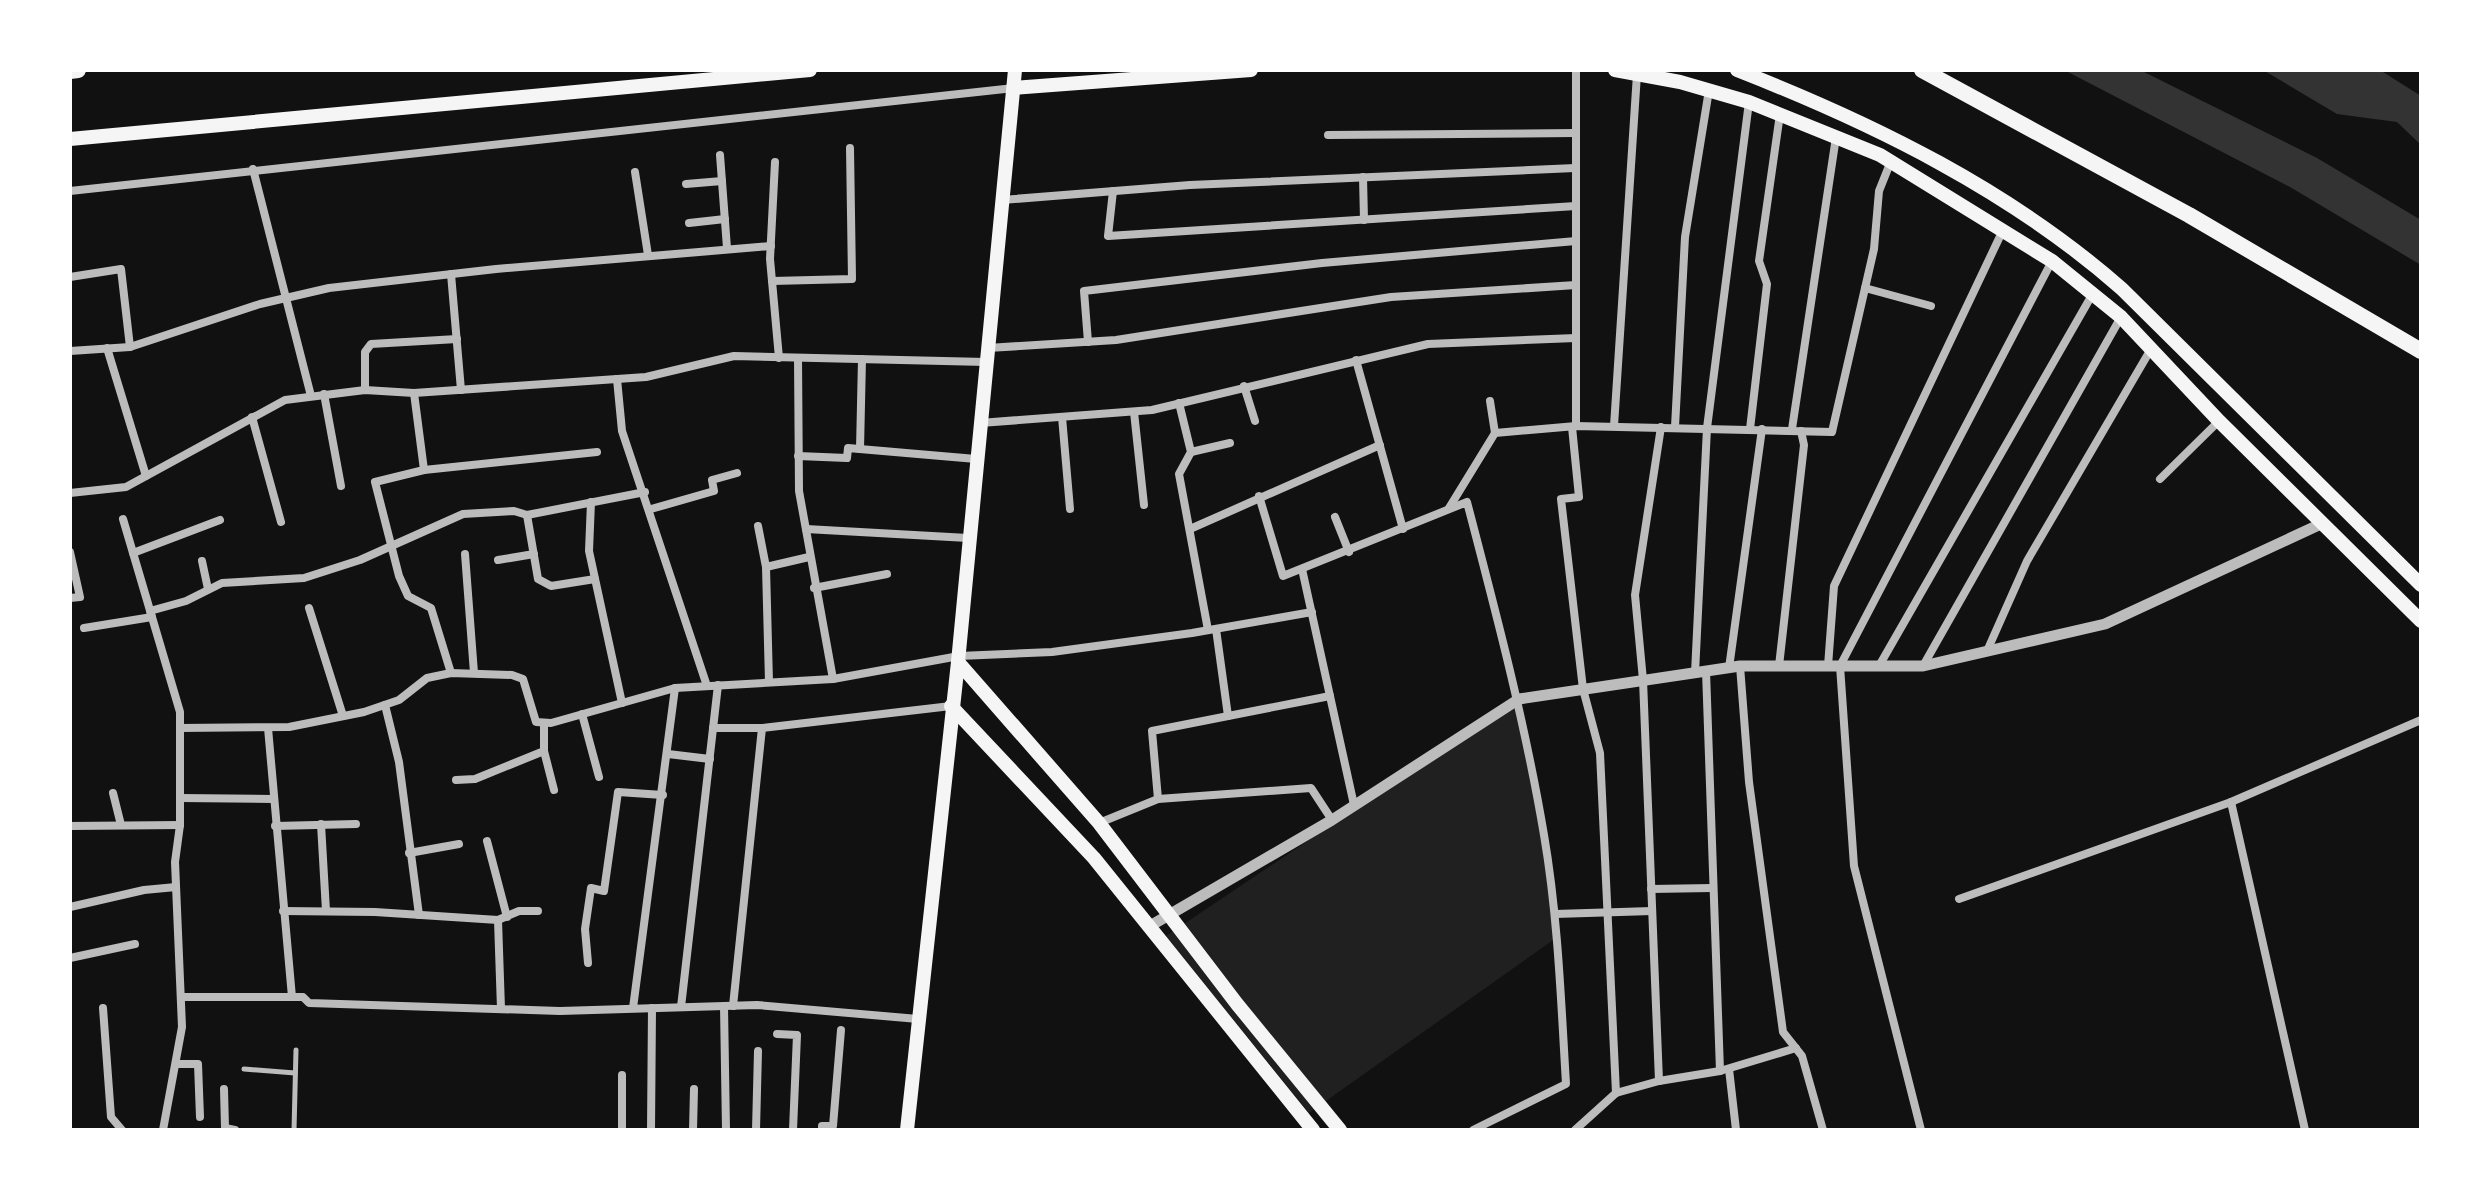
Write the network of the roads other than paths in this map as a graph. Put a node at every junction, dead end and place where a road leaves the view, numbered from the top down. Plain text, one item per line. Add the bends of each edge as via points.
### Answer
1 (78, 70) edge
2 (810, 70) edge
3 (1015, 70) edge
4 (1251, 70) edge
5 (1576, 70) edge
6 (1615, 70) edge
7 (1737, 70) edge
8 (1922, 70) edge
9 (70, 71) edge
10 (1637, 74) junction
11 (1014, 88) junction
12 (1709, 90) junction
13 (1749, 102) junction
14 (1780, 114) junction
15 (1575, 133) junction
16 (1328, 135) dead end
17 (1836, 136) junction
18 (70, 139) edge
19 (850, 148) dead end
20 (720, 155) dead end
21 (1891, 161) junction
22 (775, 162) dead end
23 (1575, 168) junction
24 (253, 169) junction
25 (635, 172) dead end
26 (1363, 177) junction
27 (722, 181) junction
28 (686, 184) dead end
29 (70, 191) edge
30 (1113, 191) junction
31 (1002, 200) junction
32 (1576, 206) junction
33 (725, 219) junction
34 (1364, 220) junction
35 (689, 223) dead end
36 (2003, 229) junction
37 (1576, 241) junction
38 (771, 246) junction
39 (727, 248) junction
40 (648, 255) junction
41 (2052, 261) junction
42 (451, 274) junction
43 (70, 277) edge
44 (772, 281) junction
45 (1576, 285) junction
46 (1865, 288) junction
47 (2092, 295) junction
48 (288, 297) junction
49 (1931, 306) dead end
50 (2121, 317) junction
51 (1576, 338) junction
52 (457, 339) junction
53 (1088, 342) junction
54 (130, 347) junction
55 (107, 348) junction
56 (2151, 348) junction
57 (70, 351) edge
58 (2421, 351) edge
59 (986, 355) junction
60 (779, 358) junction
61 (798, 358) junction
62 (862, 359) junction
63 (1356, 360) junction
64 (617, 379) junction
65 (1244, 386) junction
66 (365, 390) junction
67 (461, 390) junction
68 (414, 393) junction
69 (324, 394) junction
70 (311, 396) junction
71 (1490, 401) dead end
72 (1179, 403) junction
73 (1134, 412) junction
74 (252, 417) junction
75 (1062, 417) junction
76 (1255, 421) dead end
77 (2219, 421) junction
78 (979, 423) junction
79 (1574, 426) junction
80 (1614, 426) junction
81 (1661, 427) junction
82 (1675, 427) junction
83 (1707, 428) junction
84 (1750, 429) junction
85 (1762, 429) junction
86 (1797, 430) junction
87 (1495, 433) junction
88 (1230, 443) dead end
89 (1380, 445) junction
90 (860, 449) junction
91 (597, 452) dead end
92 (1191, 452) junction
93 (798, 456) junction
94 (976, 459) junction
95 (424, 470) junction
96 (737, 473) dead end
97 (146, 476) junction
98 (2160, 479) dead end
99 (341, 486) dead end
100 (645, 492) junction
101 (70, 493) edge
102 (1259, 496) junction
103 (591, 502) junction
104 (1144, 505) dead end
105 (651, 509) junction
106 (1070, 509) dead end
107 (1448, 509) junction
108 (527, 515) junction
109 (1335, 517) dead end
110 (123, 519) dead end
111 (220, 520) dead end
112 (281, 522) dead end
113 (2323, 523) junction
114 (758, 526) dead end
115 (806, 529) junction
116 (1190, 529) junction
117 (1403, 529) junction
118 (968, 538) junction
119 (389, 547) junction
120 (70, 552) edge
121 (1349, 552) junction
122 (133, 553) junction
123 (465, 554) dead end
124 (534, 554) junction
125 (809, 557) junction
126 (498, 560) dead end
127 (202, 561) dead end
128 (766, 567) junction
129 (1302, 569) junction
130 (887, 574) dead end
131 (595, 579) junction
132 (2421, 585) edge
133 (814, 588) junction
134 (208, 589) junction
135 (70, 598) edge
136 (309, 608) dead end
137 (1312, 612) junction
138 (151, 614) junction
139 (2421, 621) edge
140 (84, 628) dead end
141 (1212, 630) junction
142 (1987, 651) junction
143 (958, 659) junction
144 (1779, 666) junction
145 (1834, 666) junction
146 (1879, 666) junction
147 (1923, 666) junction
148 (1735, 667) junction
149 (1700, 672) junction
150 (451, 673) junction
151 (474, 673) junction
152 (833, 679) junction
153 (1643, 680) junction
154 (769, 682) junction
155 (718, 685) junction
156 (707, 686) junction
157 (675, 688) junction
158 (1583, 689) junction
159 (1330, 696) junction
160 (1519, 699) junction
161 (622, 703) junction
162 (385, 705) junction
163 (951, 706) junction
164 (582, 714) junction
165 (343, 716) junction
166 (1228, 716) junction
167 (2421, 720) edge
168 (544, 723) junction
169 (180, 728) junction
170 (268, 728) junction
171 (713, 728) junction
172 (762, 728) junction
173 (544, 751) junction
174 (668, 754) junction
175 (710, 759) junction
176 (599, 777) dead end
177 (456, 780) dead end
178 (554, 790) dead end
179 (113, 793) dead end
180 (663, 795) junction
181 (180, 798) junction
182 (273, 799) junction
183 (1158, 799) junction
184 (2231, 802) junction
185 (1354, 805) junction
186 (1332, 820) junction
187 (1099, 823) junction
188 (321, 824) junction
189 (356, 824) dead end
190 (121, 825) junction
191 (180, 825) junction
192 (70, 826) edge
193 (275, 826) junction
194 (487, 841) dead end
195 (459, 844) dead end
196 (409, 853) junction
197 (176, 887) junction
198 (1712, 888) junction
199 (1651, 889) junction
200 (1959, 899) dead end
201 (70, 907) edge
202 (283, 911) junction
203 (326, 911) junction
204 (538, 911) dead end
205 (1652, 911) junction
206 (1607, 912) junction
207 (1169, 914) junction
208 (1555, 914) junction
209 (419, 915) junction
210 (502, 918) junction
211 (1150, 926) junction
212 (135, 944) dead end
213 (70, 958) edge
214 (588, 963) dead end
215 (181, 997) junction
216 (292, 997) junction
217 (729, 1006) junction
218 (681, 1007) junction
219 (103, 1008) dead end
220 (633, 1008) junction
221 (652, 1008) junction
222 (501, 1009) junction
223 (918, 1019) junction
224 (841, 1030) dead end
225 (777, 1034) dead end
226 (1796, 1048) junction
227 (296, 1050) dead end
228 (758, 1051) dead end
229 (177, 1064) junction
230 (244, 1069) dead end
231 (1724, 1070) junction
232 (295, 1073) junction
233 (622, 1075) dead end
234 (1659, 1081) junction
235 (224, 1089) dead end
236 (694, 1089) dead end
237 (1616, 1093) junction
238 (1320, 1106) junction
239 (200, 1117) dead end
240 (1309, 1126) edge
241 (122, 1130) edge
242 (163, 1130) edge
243 (235, 1130) edge
244 (294, 1130) edge
245 (622, 1130) edge
246 (651, 1130) edge
247 (693, 1130) edge
248 (726, 1130) edge
249 (756, 1130) edge
250 (793, 1130) edge
251 (822, 1130) edge
252 (907, 1130) edge
253 (1340, 1130) edge
254 (1473, 1130) edge
255 (1575, 1130) edge
256 (1736, 1130) edge
257 (1823, 1130) edge
258 (1921, 1130) edge
259 (2305, 1130) edge

1 - 9 highway
2 - 18 main road
3 - 11 main road
4 - 11 main road
5 - 15 street
6 - 10 main road
7 - 132 main road via 1911,146 2081,252
8 - 58 highway via 2189,215
10 - 12 main road
10 - 80 street
11 - 24 street
11 - 31 main road
12 - 13 main road
12 - 82 street via 1685,237
13 - 14 main road
13 - 83 street
14 - 17 main road
14 - 84 street via 1759,261 1767,284
15 - 16 street
15 - 23 street
17 - 21 main road
17 - 86 street
19 - 44 street via 852,279
20 - 27 street
21 - 36 main road
21 - 46 street via 1879,191
22 - 38 street
23 - 26 street
23 - 32 street
24 - 29 street
24 - 48 street
25 - 40 street
26 - 30 street
26 - 34 street
27 - 28 street
27 - 33 street
30 - 31 street
30 - 34 street via 1108,236
31 - 59 main road
32 - 34 street
32 - 37 street
33 - 35 street
33 - 39 street
36 - 41 main road
36 - 145 street via 1834,586
37 - 45 street
37 - 53 street via 1084,291
38 - 39 street
38 - 44 street
39 - 40 street
40 - 42 street
41 - 47 main road
41 - 145 street
42 - 48 street
42 - 52 street
43 - 54 street via 121,269
44 - 60 street
45 - 51 street
45 - 53 street via 1391,297
46 - 49 street
46 - 86 street via 1832,432
47 - 50 main road
47 - 146 street
48 - 54 street
48 - 70 street
50 - 56 main road
50 - 147 street
51 - 63 street via 1428,344
51 - 79 street
52 - 66 street via 371,344 365,352
52 - 67 street
53 - 59 street
54 - 55 street
55 - 57 street
55 - 97 street
56 - 77 main road
56 - 142 street via 2027,561
59 - 62 street
59 - 78 main road
60 - 61 street
60 - 64 street via 734,356
61 - 62 street
61 - 93 street
62 - 90 street
63 - 65 street
63 - 89 street
64 - 67 street
64 - 100 street via 622,431
65 - 72 street
65 - 76 street
66 - 68 street
66 - 69 street
67 - 68 street
68 - 95 street
69 - 70 street
69 - 99 street
70 - 74 street via 285,400
71 - 87 street
72 - 73 street
72 - 92 street
73 - 75 street
73 - 104 street
74 - 97 street
74 - 112 street
75 - 78 street
75 - 106 street
77 - 98 street
77 - 113 main road
78 - 94 main road
79 - 80 street
79 - 87 street
79 - 158 street via 1579,497 1561,499
80 - 81 street
81 - 82 street
81 - 153 street via 1635,595
82 - 83 street
83 - 84 street
83 - 149 street
84 - 85 street
85 - 86 street
85 - 148 street
86 - 144 street via 1804,445
87 - 107 street
88 - 92 street
89 - 102 street
89 - 117 street
90 - 93 street via 848,448 847,458
90 - 94 street
91 - 95 street
92 - 116 street via 1179,474
93 - 115 street
94 - 118 main road
95 - 119 street via 375,482
96 - 105 street via 712,480 714,491
97 - 101 street via 126,487
100 - 103 street
100 - 105 street
102 - 116 street
102 - 129 street via 1283,576
103 - 108 street
103 - 131 street via 589,551
105 - 156 street
107 - 117 street
107 - 160 street via 1467,502
108 - 119 street via 463,514
108 - 124 street
109 - 121 street
110 - 122 street
111 - 122 street
113 - 139 main road
113 - 142 street via 2105,624
114 - 128 street
115 - 118 street
115 - 125 street
116 - 141 street
117 - 121 street
118 - 143 main road
119 - 134 street via 304,578 222,583
119 - 150 street via 408,596 431,608
120 - 135 street via 80,597
121 - 129 street
122 - 138 street
123 - 151 street
124 - 126 street
124 - 131 street via 538,579 551,586
125 - 128 street
125 - 133 street
127 - 134 street
128 - 154 street
129 - 137 street
130 - 133 street
131 - 161 street
133 - 152 street
134 - 138 street
136 - 165 street
137 - 141 street
137 - 159 street
138 - 140 street
138 - 169 street
141 - 143 street
141 - 166 street
142 - 147 street
143 - 152 street
143 - 163 main road
143 - 187 main road
144 - 145 street
144 - 148 street
145 - 146 street
145 - 258 street via 1854,866
146 - 147 street
148 - 149 street
148 - 226 street via 1783,1032
149 - 153 street
149 - 198 street
150 - 151 street
150 - 162 street via 427,678
151 - 168 street via 523,679 536,722
152 - 154 street
153 - 158 street
153 - 199 street
154 - 155 street
155 - 156 street
155 - 171 street
156 - 157 street
157 - 161 street
157 - 174 street
158 - 160 street
158 - 206 street via 1600,753
159 - 166 street
159 - 185 street
160 - 185 street
160 - 208 street
161 - 164 street
162 - 165 street
162 - 196 street via 399,762
163 - 172 street
163 - 211 main road via 1068,829
163 - 223 main road
164 - 168 street
164 - 176 street
165 - 170 street
166 - 183 street via 1152,731
167 - 184 street
168 - 173 street
169 - 170 street
169 - 181 street
170 - 182 street
171 - 172 street
171 - 175 street
172 - 217 street
173 - 177 street via 475,779
173 - 178 street
174 - 175 street
174 - 180 street
175 - 218 street
179 - 190 street
180 - 214 street via 618,792 604,891 591,888 585,929
180 - 220 street
181 - 182 street
181 - 191 street
182 - 193 street
183 - 186 street via 1311,788
183 - 187 street
184 - 200 street
184 - 259 street
185 - 186 street
186 - 207 street
187 - 207 main road
188 - 189 street
188 - 193 street
188 - 203 street
190 - 191 street
190 - 192 street
191 - 197 street
193 - 202 street
194 - 210 street
195 - 196 street
196 - 209 street
197 - 201 street
197 - 215 street
198 - 199 street
198 - 231 street
199 - 205 street
202 - 203 street
202 - 216 street
203 - 209 street
204 - 210 street
205 - 206 street
205 - 234 street
206 - 208 street
206 - 237 street
207 - 211 street
207 - 238 main road
208 - 254 street via 1566,1084
209 - 210 street
210 - 222 street
211 - 240 main road
212 - 213 street
215 - 216 street
215 - 229 street
216 - 222 street via 309,1003
217 - 218 street
217 - 223 street
217 - 248 street
218 - 221 street
219 - 241 street via 111,1117
220 - 221 street
220 - 222 street
221 - 246 street
223 - 252 main road
224 - 251 street via 833,1126
225 - 250 street via 797,1035
226 - 231 street
226 - 257 street
227 - 232 lane
228 - 249 street
229 - 239 street via 198,1064
229 - 242 street
230 - 232 lane
231 - 234 street
231 - 256 street
232 - 244 lane
233 - 245 street
234 - 237 street
235 - 243 street via 225,1128
236 - 247 street
237 - 255 street
238 - 240 main road
238 - 253 main road

